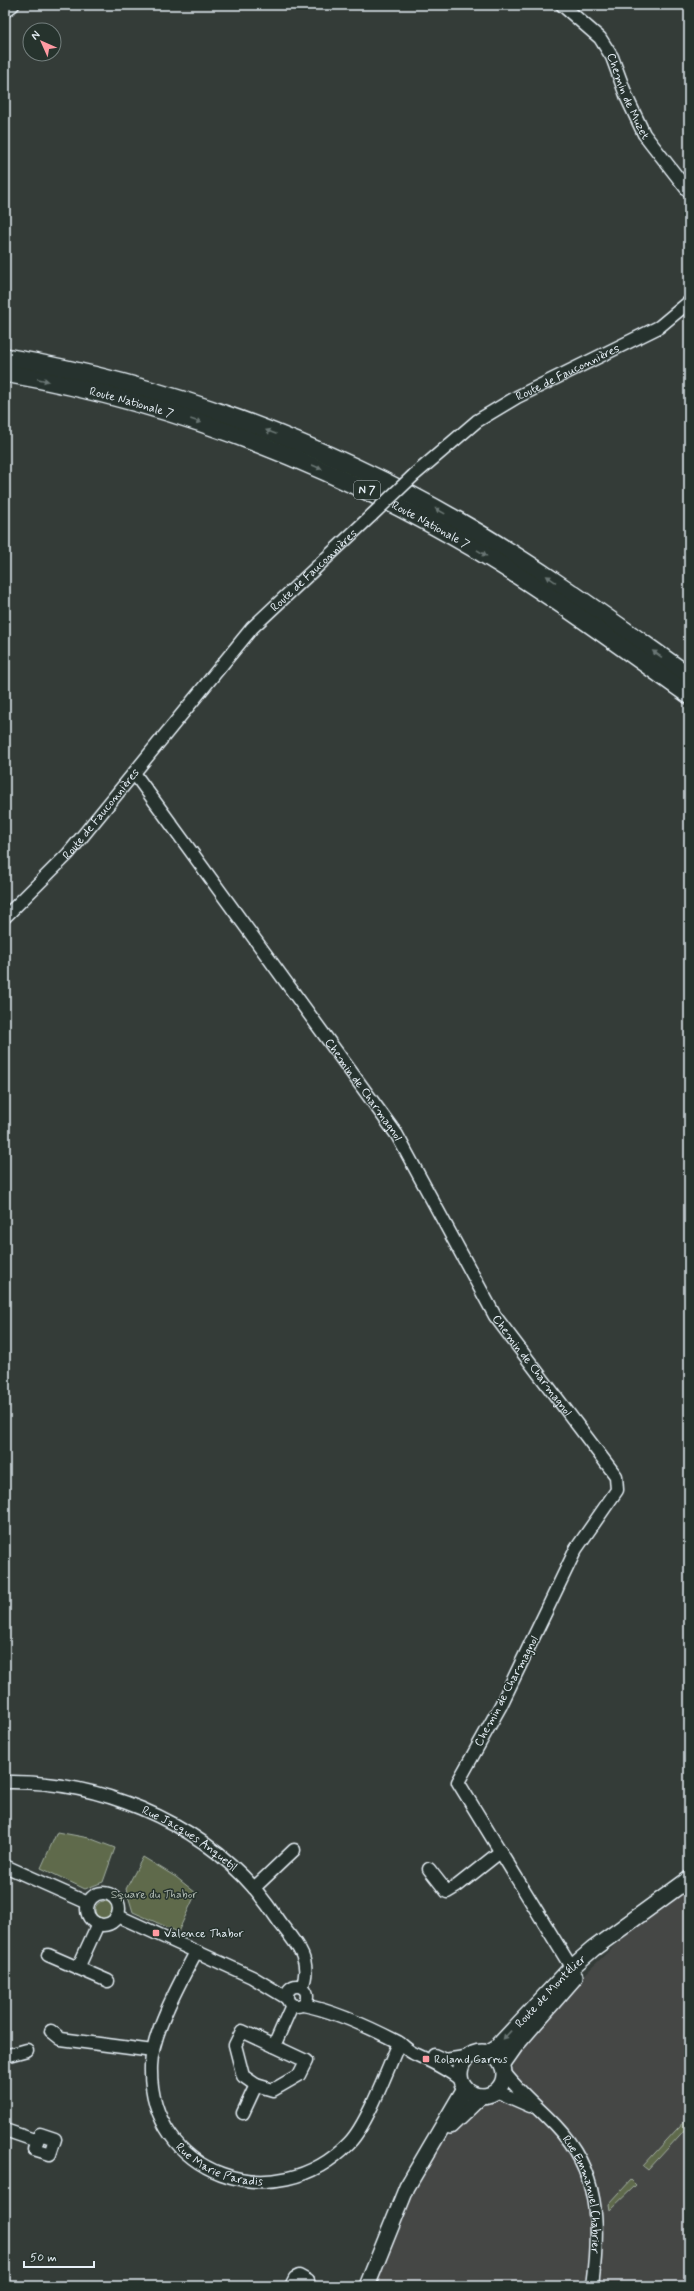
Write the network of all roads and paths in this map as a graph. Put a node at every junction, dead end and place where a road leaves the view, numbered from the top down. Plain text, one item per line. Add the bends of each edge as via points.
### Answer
1 (13, 5) edge
2 (562, 5) edge
3 (5, 11) edge
4 (689, 192) edge
5 (689, 302) edge
6 (5, 357) edge
7 (5, 373) edge
8 (689, 676) edge
9 (689, 695) edge
10 (134, 773) junction
11 (5, 917) edge
12 (5, 1782) edge
13 (294, 1850) dead end
14 (500, 1852) junction
15 (5, 1866) edge
16 (429, 1869) dead end
17 (689, 1879) edge
18 (254, 1888) junction
19 (88, 1903) junction
20 (118, 1916) junction
21 (98, 1924) junction
22 (196, 1952) junction
23 (48, 1955) dead end
24 (78, 1968) junction
25 (573, 1973) junction
26 (108, 1981) dead end
27 (297, 1997) junction
28 (51, 2031) dead end
29 (399, 2043) junction
30 (274, 2046) junction
31 (27, 2050) dead end
32 (153, 2051) junction
33 (487, 2053) junction
34 (5, 2056) edge
35 (471, 2056) junction
36 (503, 2068) junction
37 (463, 2084) junction
38 (256, 2085) junction
39 (496, 2092) junction
40 (481, 2096) junction
41 (243, 2113) dead end
42 (542, 2113) junction
43 (5, 2130) edge
44 (37, 2141) dead end
45 (433, 2142) junction
46 (291, 2286) edge
47 (309, 2286) edge
48 (367, 2286) edge
49 (592, 2286) edge

1 - 3 street
2 - 4 street, Chemin de Muzet via 600,38 612,57 644,134
5 - 10 street, Route de Fauconnières, bridge via 659,327 517,397 477,421 414,475 252,628
8 -> 6 highway, Route Nationale 7 / N 7 via 492,541 345,463 246,422 158,393 89,374
7 -> 9 highway, Route Nationale 7 / N 7 via 85,389 182,416 291,456 368,490 481,552 550,597
10 - 11 street, Route de Fauconnières via 68,854
10 - 14 street, Chemin de Charmagnol via 397,1135 495,1316 616,1476 617,1490 576,1549 501,1705 458,1782
12 - 18 street, Rue Jacques Anquetil via 74,1787 103,1794 137,1807 194,1837 216,1853
13 - 18 street
14 - 16 street via 447,1892
14 - 25 street, Chemin de Charmagnol
15 - 19 street
17 - 25 main road, Route de Montélier via 616,1932
18 - 27 street, Rue Jacques Anquetil via 288,1932 304,1959 307,1976
19 - 20 street via 99,1893 110,1894 119,1905
19 - 21 street via 90,1917
20 - 21 street via 109,1924
20 - 22 street
21 - 24 street
22 - 27 street
22 - 32 street, Rue Marie Paradis via 158,2033
23 - 24 street
24 - 26 street
25 -> 33 main road, Route de Montélier via 497,2047
25 - 36 main road, Route de Montélier via 516,2044
27 - 29 street
27 - 30 street, Rue Jacques Anquetil
28 - 32 street via 61,2039
29 - 32 street, Rue Marie Paradis via 351,2142 333,2158 312,2171 285,2180 258,2182 239,2180 200,2163 182,2149 171,2135 157,2106 152,2086
29 - 35 street via 414,2046 445,2060
29 - 37 street via 411,2052 443,2066
30 - 38 street via 306,2061 299,2075 273,2090
30 - 38 street via 242,2031 235,2045 243,2076
31 - 34 street
33 - 35 main road, Route de Montélier
33 - 36 main road via 498,2059
35 - 37 main road via 462,2066
36 - 39 main road, Route de Montélier via 501,2086
36 - 42 street, Rue Emmanuel Chabrier via 517,2089
37 - 40 main road via 469,2092
37 - 45 main road
38 - 41 street
39 - 40 main road
39 - 42 street, Rue Emmanuel Chabrier
40 - 45 main road
42 - 49 street, Rue Emmanuel Chabrier via 574,2149 592,2190 597,2225
43 - 44 street
45 - 48 main road via 407,2186
46 - 47 street via 294,2278 299,2276 308,2281

